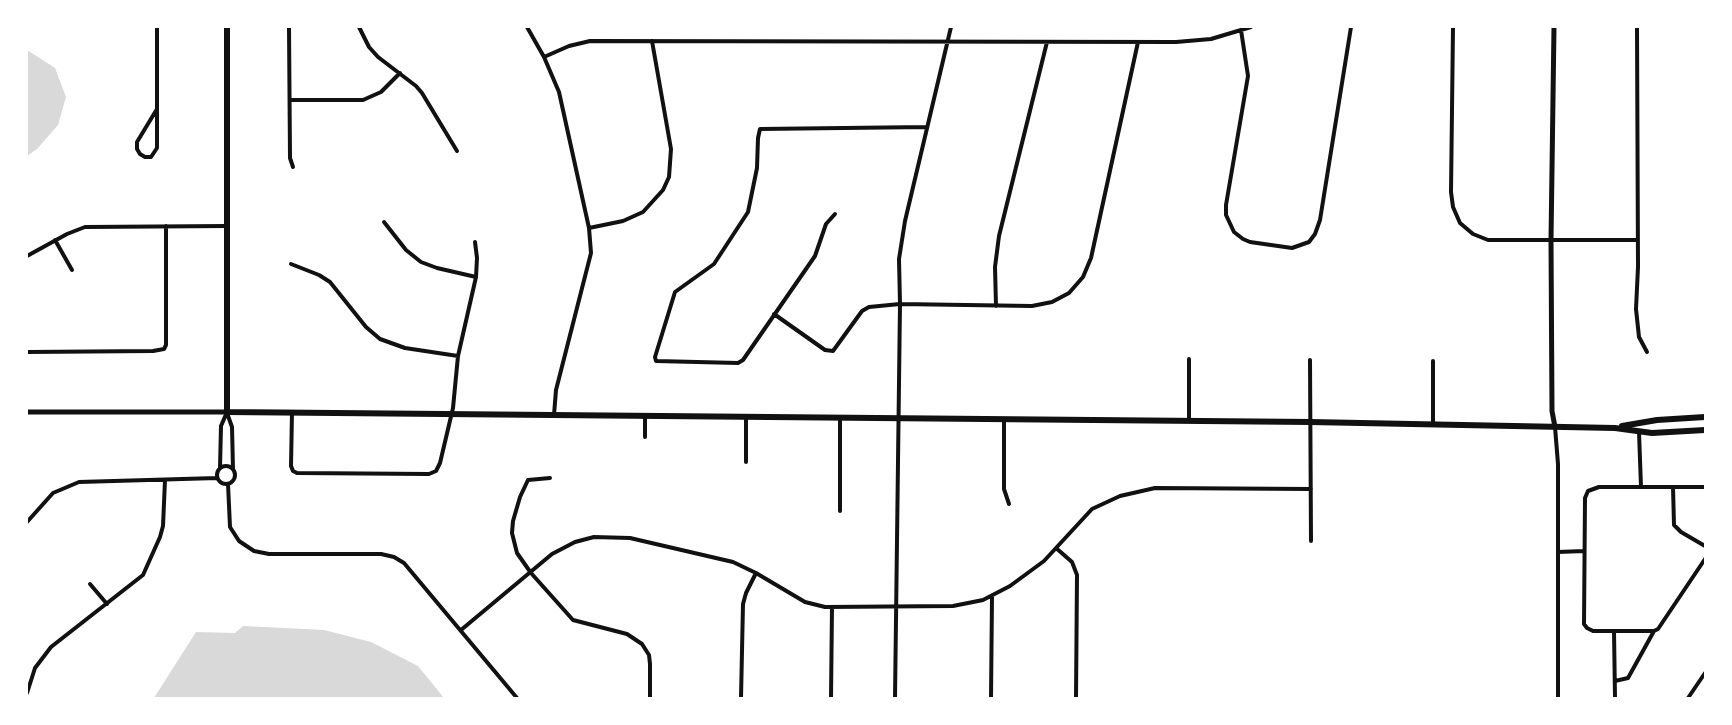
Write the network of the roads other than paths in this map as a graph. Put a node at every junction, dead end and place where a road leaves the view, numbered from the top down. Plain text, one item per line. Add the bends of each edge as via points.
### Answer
1 (157, 27) edge
2 (226, 27) edge
3 (289, 27) edge
4 (359, 27) edge
5 (527, 27) edge
6 (951, 27) edge
7 (1251, 27) edge
8 (1351, 27) edge
9 (1453, 27) edge
10 (1554, 27) edge
11 (1637, 27) edge
12 (1241, 30) junction
13 (652, 41) junction
14 (947, 41) junction
15 (1047, 42) junction
16 (1138, 42) junction
17 (544, 57) junction
18 (400, 73) junction
19 (290, 100) junction
20 (157, 109) junction
21 (927, 128) junction
22 (457, 152) dead end
23 (292, 168) dead end
24 (835, 214) dead end
25 (384, 222) dead end
26 (166, 226) junction
27 (227, 226) junction
28 (589, 228) junction
29 (55, 240) junction
30 (1551, 240) junction
31 (1638, 240) junction
32 (475, 242) dead end
33 (27, 256) edge
34 (291, 264) dead end
35 (72, 270) dead end
36 (476, 277) junction
37 (900, 304) junction
38 (996, 306) junction
39 (774, 314) junction
40 (27, 352) edge
41 (1647, 352) dead end
42 (458, 356) junction
43 (1189, 359) dead end
44 (1310, 360) dead end
45 (1433, 361) dead end
46 (27, 412) edge
47 (227, 412) junction
48 (292, 412) junction
49 (452, 414) junction
50 (554, 416) junction
51 (645, 416) junction
52 (746, 417) junction
53 (1705, 417) edge
54 (840, 418) junction
55 (898, 419) junction
56 (1004, 420) junction
57 (1189, 421) junction
58 (1310, 422) junction
59 (1433, 425) junction
60 (1555, 427) junction
61 (1615, 428) junction
62 (1705, 430) edge
63 (1639, 431) junction
64 (645, 437) dead end
65 (746, 462) dead end
66 (220, 468) junction
67 (233, 469) junction
68 (217, 478) junction
69 (550, 478) dead end
70 (165, 480) junction
71 (228, 484) junction
72 (1641, 487) junction
73 (1673, 487) junction
74 (1705, 487) edge
75 (1311, 489) junction
76 (1009, 504) dead end
77 (840, 511) dead end
78 (27, 522) edge
79 (1311, 541) dead end
80 (1705, 546) edge
81 (1056, 548) junction
82 (1584, 551) junction
83 (1558, 552) junction
84 (1705, 559) edge
85 (531, 573) junction
86 (756, 573) junction
87 (90, 584) dead end
88 (992, 596) junction
89 (106, 604) junction
90 (832, 607) junction
91 (897, 607) junction
92 (461, 630) junction
93 (1614, 631) junction
94 (1654, 631) junction
95 (1705, 673) edge
96 (1615, 681) junction
97 (27, 693) edge
98 (517, 698) edge
99 (650, 698) edge
100 (741, 698) edge
101 (831, 698) edge
102 (895, 698) edge
103 (991, 698) edge
104 (1076, 698) edge
105 (1558, 698) edge
106 (1615, 698) edge
107 (1689, 698) edge

1 - 20 street
2 - 27 main road
3 - 19 street
4 - 18 street via 369,47
5 - 17 street
6 - 14 street
7 - 12 street
8 - 12 street via 1320,220 1309,242 1292,248 1250,242 1238,236 1228,222 1226,205 1248,76
9 - 30 street via 1451,192 1456,215 1466,229 1480,238
10 - 30 street
11 - 31 street
12 - 16 street via 1193,42
13 - 14 street
13 - 17 street via 590,41
13 - 28 street via 671,149 669,177 643,212
14 - 15 street
14 - 21 street
15 - 16 street
15 - 38 street via 999,236
16 - 38 street via 1094,246 1083,277 1069,293 1052,302
17 - 28 street via 559,92
18 - 19 street via 381,92 363,100
18 - 22 street via 422,93
19 - 23 street
20 - 20 street via 157,148 151,157 145,157 137,149 137,142
21 - 37 street via 899,259
21 - 39 street via 758,130 757,168 748,212 714,264 675,292 655,359 741,362
24 - 39 street via 826,224 814,256
25 - 36 street via 421,262
26 - 27 street
26 - 29 street via 95,226
26 - 40 street via 164,349
27 - 47 main road
28 - 50 street via 591,253 556,390
29 - 33 street
29 - 35 street
30 - 31 street
30 - 60 street
31 - 41 street via 1636,309 1639,337
32 - 36 street
34 - 42 street via 330,282 380,339 405,348
36 - 42 street
37 - 38 street
37 - 39 street via 866,308 833,351 825,350
37 - 55 street
42 - 49 street
43 - 57 street
44 - 58 street
45 - 59 street
46 - 47 street
47 - 48 main road
47 - 66 street via 221,426
47 - 67 street via 232,427
48 - 49 main road
48 - 49 street via 291,466 301,473 432,473 440,463
49 - 50 main road
50 - 51 main road
51 - 52 main road
51 - 64 street
52 - 54 main road
52 - 65 street
53 - 61 main road
54 - 55 main road
54 - 77 street
55 - 56 main road
55 - 91 street
56 - 57 main road
56 - 76 street via 1004,489
57 - 58 main road
58 - 59 main road
58 - 75 street
59 - 60 main road
60 - 61 main road
60 - 83 street
61 - 63 main road
62 - 63 main road
63 - 72 street
66 - 67 street
66 - 68 street
67 - 71 street via 235,478
68 - 70 street
68 - 71 street
69 - 85 street via 528,480 513,521 517,553
70 - 78 street via 69,485 53,493
70 - 89 street via 163,526 152,558 143,574
71 - 92 street via 230,527 246,547 269,554 394,556 409,568
72 - 73 street
72 - 82 street via 1599,487 1588,491
73 - 74 street
73 - 80 street via 1674,525
75 - 79 street
75 - 81 street via 1155,488 1134,492 1092,509
81 - 88 street via 1027,575
81 - 104 street via 1072,562 1077,575
82 - 83 street
82 - 93 street via 1584,624 1593,631
83 - 105 street
84 - 94 street
85 - 86 street via 566,545 611,536 726,560
85 - 92 street
85 - 99 street via 573,620 640,641 649,655
86 - 90 street via 805,602
86 - 100 street via 743,604
87 - 89 street
88 - 91 street via 953,606
88 - 103 street
89 - 97 street via 51,647 35,669
90 - 91 street
90 - 101 street
91 - 102 street
92 - 98 street
93 - 94 street
93 - 96 street
94 - 96 street via 1628,678
95 - 107 street
96 - 106 street

